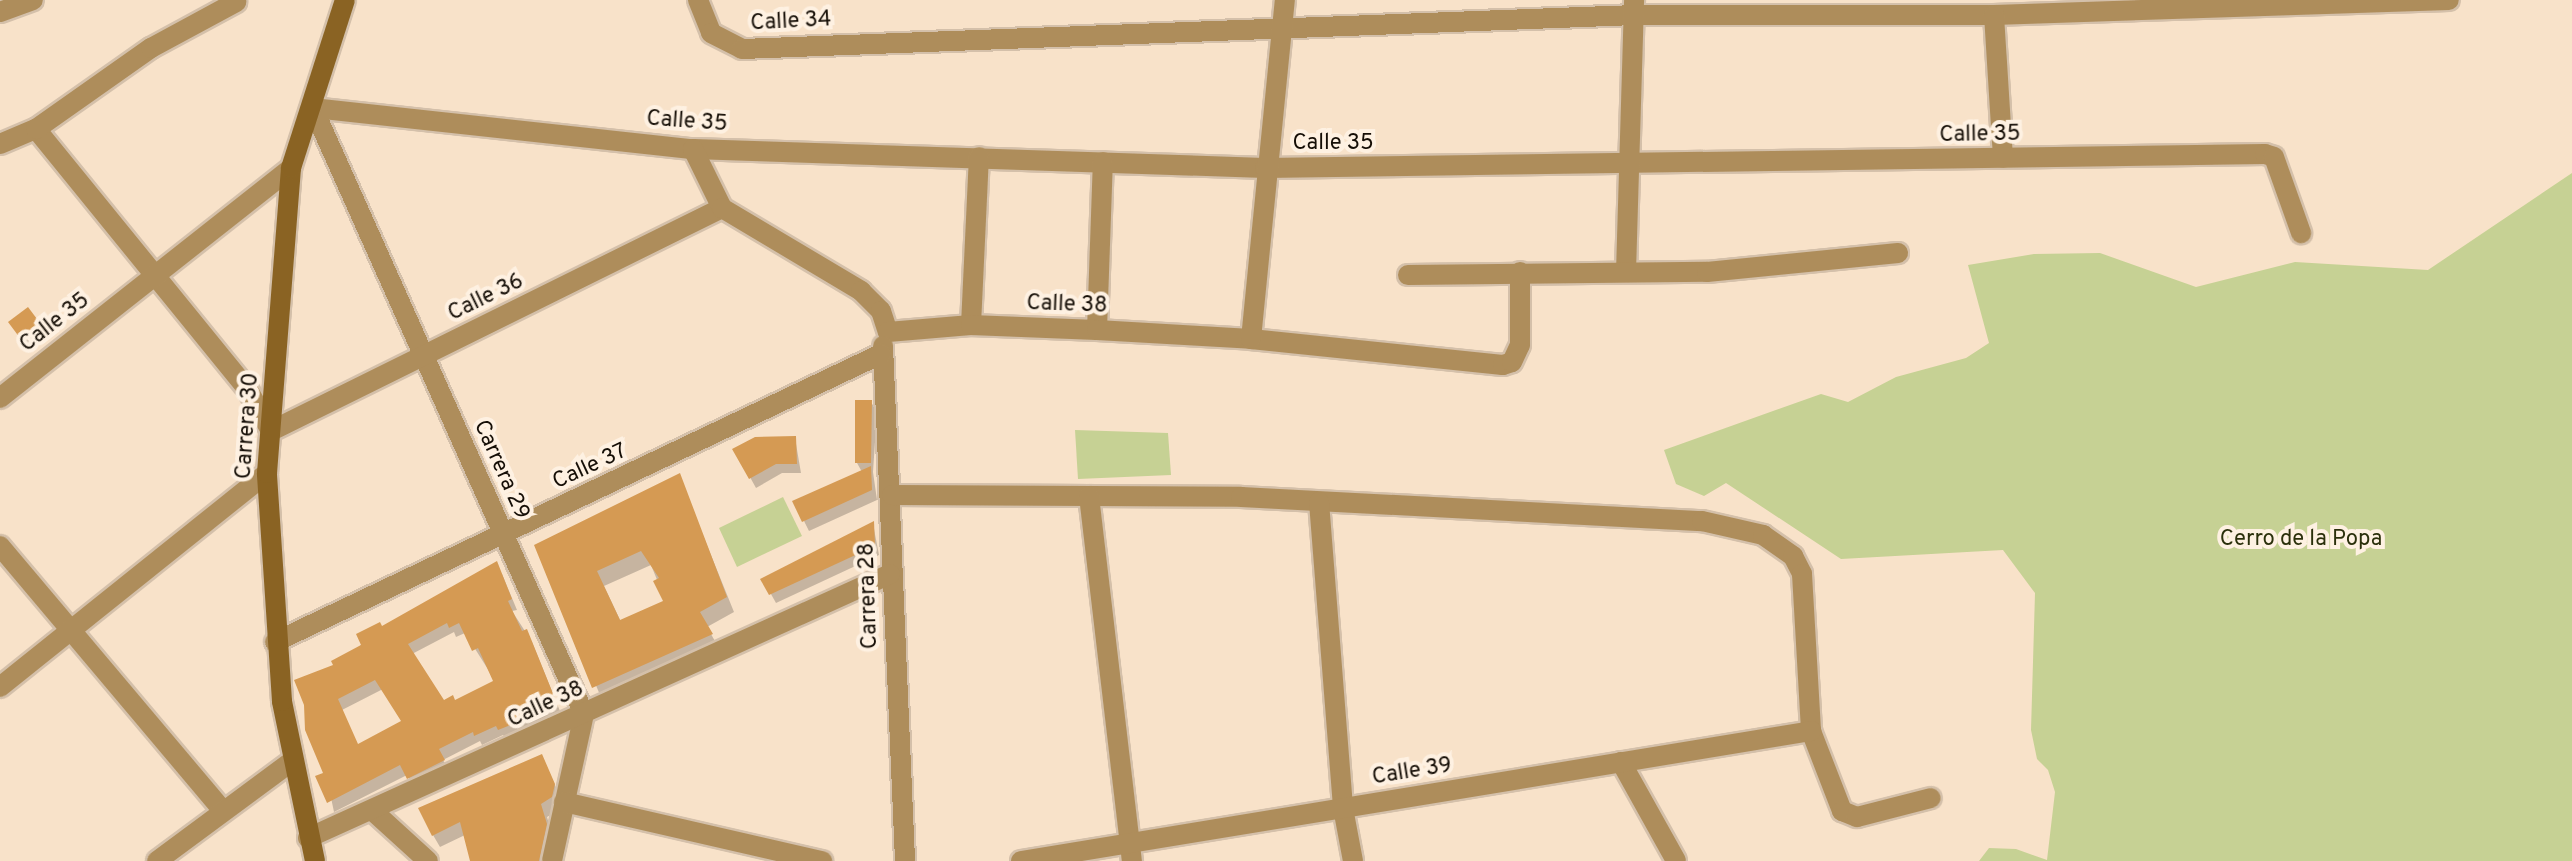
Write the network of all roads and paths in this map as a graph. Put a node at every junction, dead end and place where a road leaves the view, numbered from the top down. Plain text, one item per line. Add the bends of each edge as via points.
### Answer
1 (33, 0) edge
2 (345, 0) edge
3 (698, 0) edge
4 (1285, 0) edge
5 (2449, 0) edge
6 (236, 2) edge
7 (2056, 6) edge
8 (1634, 7) edge
9 (0, 12) edge
10 (1994, 15) junction
11 (1283, 25) junction
12 (313, 108) junction
13 (36, 129) junction
14 (0, 144) edge
15 (693, 149) junction
16 (979, 157) junction
17 (2003, 158) junction
18 (1103, 162) junction
19 (1629, 166) junction
20 (291, 168) junction
21 (1265, 168) junction
22 (722, 208) junction
23 (2301, 233) dead end
24 (1898, 253) dead end
25 (1520, 272) junction
26 (1626, 272) junction
27 (156, 275) junction
28 (1408, 275) dead end
29 (971, 325) junction
30 (1097, 330) junction
31 (888, 332) junction
32 (1251, 339) junction
33 (881, 354) junction
34 (423, 356) junction
35 (0, 398) edge
36 (271, 431) junction
37 (267, 473) junction
38 (892, 495) junction
39 (1089, 496) junction
40 (1319, 502) junction
41 (504, 534) junction
42 (0, 546) edge
43 (890, 574) junction
44 (71, 630) junction
45 (275, 642) junction
46 (0, 687) edge
47 (584, 714) junction
48 (1811, 731) junction
49 (292, 761) junction
50 (1621, 762) junction
51 (1931, 798) dead end
52 (564, 802) junction
53 (1343, 808) junction
54 (223, 811) junction
55 (373, 811) junction
56 (308, 838) junction
57 (1131, 852) edge
58 (766, 855) edge
59 (157, 861) edge
60 (315, 861) edge
61 (428, 861) edge
62 (552, 861) edge
63 (822, 861) edge
64 (905, 861) edge
65 (1021, 861) edge
66 (1353, 861) edge
67 (1676, 861) edge

1 - 9 street
2 - 12 main road, Carrera 30
3 - 11 street, Calle 34 via 711,33 742,49
4 - 11 street
5 - 7 street, Calle 34
6 - 13 street via 151,48
7 - 10 street, Calle 34
8 - 10 street, Calle 34
8 - 11 street, Calle 34
8 - 19 street
10 - 17 street
11 - 21 street
12 - 15 street, Calle 35
12 - 20 main road, Carrera 30
12 - 34 street, Carrera 29
13 - 14 street
13 - 27 street
15 - 16 street, Calle 35
15 - 22 street
16 - 18 street, Calle 35
16 - 29 street
17 - 19 street, Calle 35
17 - 23 street, Calle 35 via 2265,154 2278,165
18 - 21 street, Calle 35
18 - 30 street
19 - 21 street, Calle 35
19 - 26 street
20 - 27 street, Calle 35
20 - 36 main road, Carrera 30
21 - 32 street
22 - 31 street via 861,291 881,311
22 - 34 street, Calle 36
24 - 26 street via 1707,272
25 - 26 street
25 - 28 street
25 - 32 street, Calle 38 via 1518,355 1503,365
27 - 35 street, Calle 35
27 - 36 street via 248,390
29 - 30 street, Calle 38
29 - 31 street, Calle 38
30 - 32 street, Calle 38
31 - 33 street, Carrera 28
33 - 38 street, Carrera 28
33 - 41 street, Calle 37
34 - 36 street, Calle 36
34 - 41 street, Carrera 29
36 - 37 main road, Carrera 30
37 - 44 street
37 - 45 main road, Carrera 30
38 - 39 street
38 - 43 street, Carrera 28
39 - 40 street
39 - 57 street
40 - 48 street via 1702,521 1763,535 1793,556 1802,574
40 - 53 street
41 - 45 street, Calle 37
41 - 47 street, Carrera 29
42 - 44 street
43 - 47 street, Calle 38
43 - 64 street, Carrera 28
44 - 46 street
44 - 54 street
45 - 49 main road, Carrera 30
47 - 52 street
47 - 55 street, Calle 38
48 - 50 street, Calle 39
48 - 51 street via 1849,817
49 - 54 street
49 - 56 main road, Carrera 30
50 - 53 street, Calle 39
50 - 67 street
52 - 58 street
52 - 62 street
53 - 57 street, Calle 39
53 - 66 street
54 - 59 street
55 - 56 street, Calle 38
55 - 61 street
56 - 60 main road, Carrera 30
57 - 65 street, Calle 39
58 - 63 street

